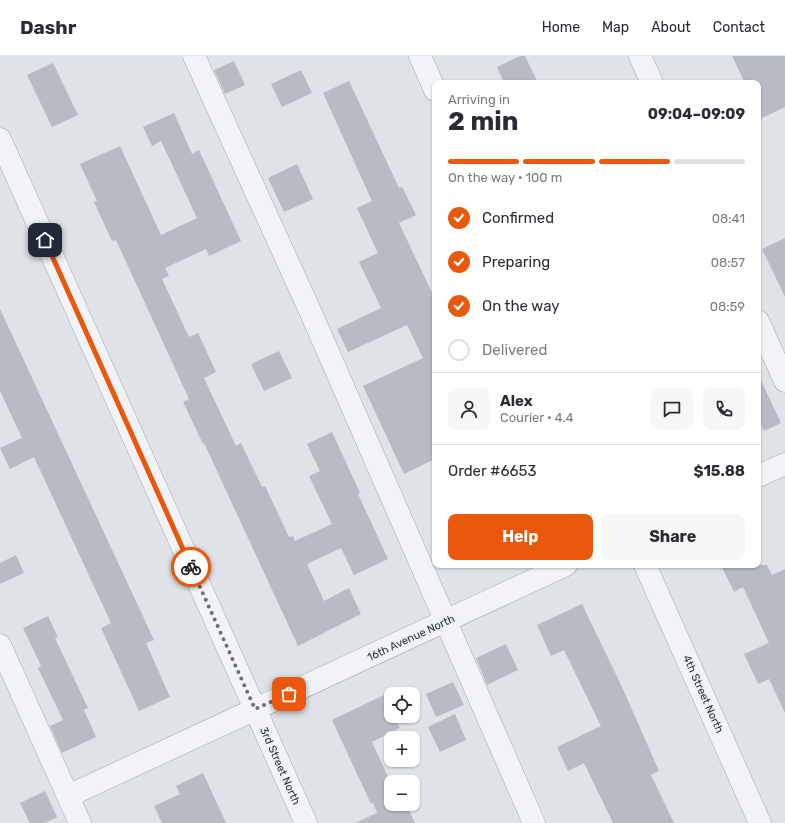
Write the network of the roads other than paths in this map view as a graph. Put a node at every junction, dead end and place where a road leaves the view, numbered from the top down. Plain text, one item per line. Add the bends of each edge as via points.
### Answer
1 (194, 56) edge
2 (420, 56) edge
3 (640, 56) edge
4 (651, 80) edge
5 (432, 83) edge
6 (0, 139) edge
7 (761, 328) edge
8 (785, 382) edge
9 (785, 464) edge
10 (761, 475) edge
11 (560, 568) edge
12 (646, 568) edge
13 (446, 622) junction
14 (0, 645) edge
15 (255, 709) junction
16 (68, 796) junction
17 (80, 823) edge
18 (306, 823) edge
19 (534, 823) edge
20 (760, 823) edge

1 - 13 street via 311,313
2 - 5 street
3 - 4 street
6 - 15 street, 3rd Street North
7 - 8 street
9 - 10 street
11 - 13 street, 16th Avenue North
12 - 20 street, 4th Street North
13 - 15 street, 16th Avenue North
13 - 19 street
14 - 16 street
15 - 16 street, 16th Avenue North
15 - 18 street, 3rd Street North
16 - 17 street

